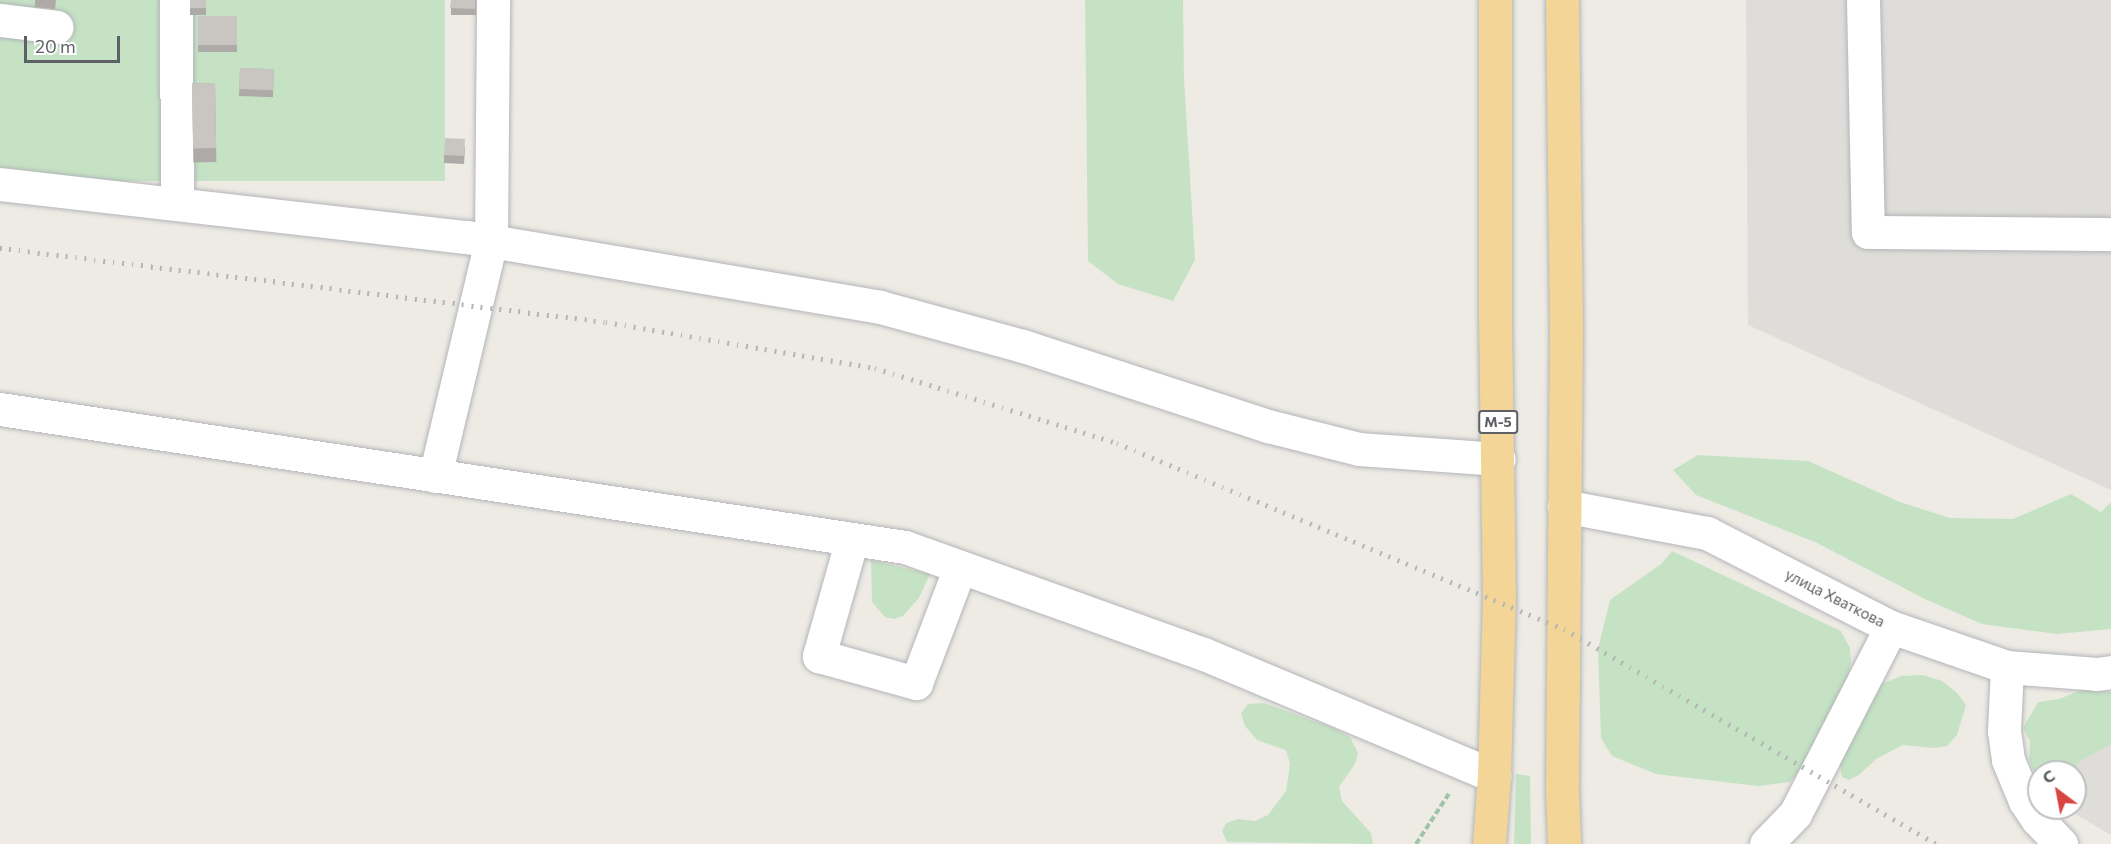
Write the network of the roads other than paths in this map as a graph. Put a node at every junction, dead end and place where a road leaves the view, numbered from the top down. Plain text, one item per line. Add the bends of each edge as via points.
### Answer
1 (176, 0) edge
2 (493, 0) edge
3 (1495, 0) edge
4 (1562, 0) edge
5 (1863, 0) edge
6 (0, 20) edge
7 (57, 27) dead end
8 (0, 184) edge
9 (177, 204) junction
10 (2111, 234) edge
11 (491, 241) junction
12 (0, 409) edge
13 (1499, 459) junction
14 (435, 476) junction
15 (1564, 506) junction
16 (852, 539) junction
17 (960, 567) junction
18 (1891, 627) junction
19 (2007, 667) junction
20 (2111, 672) edge
21 (1480, 771) junction
22 (1489, 844) edge
23 (1564, 844) edge
24 (1766, 844) edge
25 (2061, 844) edge

1 - 9 street
2 - 11 street
3 - 13 highway, М-5
4 - 15 highway
5 - 10 street via 1868,231
6 - 7 street
8 - 9 street
9 - 11 street
11 - 13 street via 880,307 1023,346 1268,426 1359,449
11 - 14 street
12 - 14 street
13 - 21 highway, М-5 via 1499,602
14 - 16 street
15 - 18 street, улица Хваткова via 1707,533
15 - 23 highway
16 - 17 street via 905,547
16 - 17 street via 819,657 916,683
17 - 21 street via 1204,654
18 - 19 street, улица Хваткова
18 - 24 street via 1795,814
19 - 20 street, улица Хваткова
19 - 25 street via 2004,731 2008,760 2025,801
21 - 22 highway, М-5

